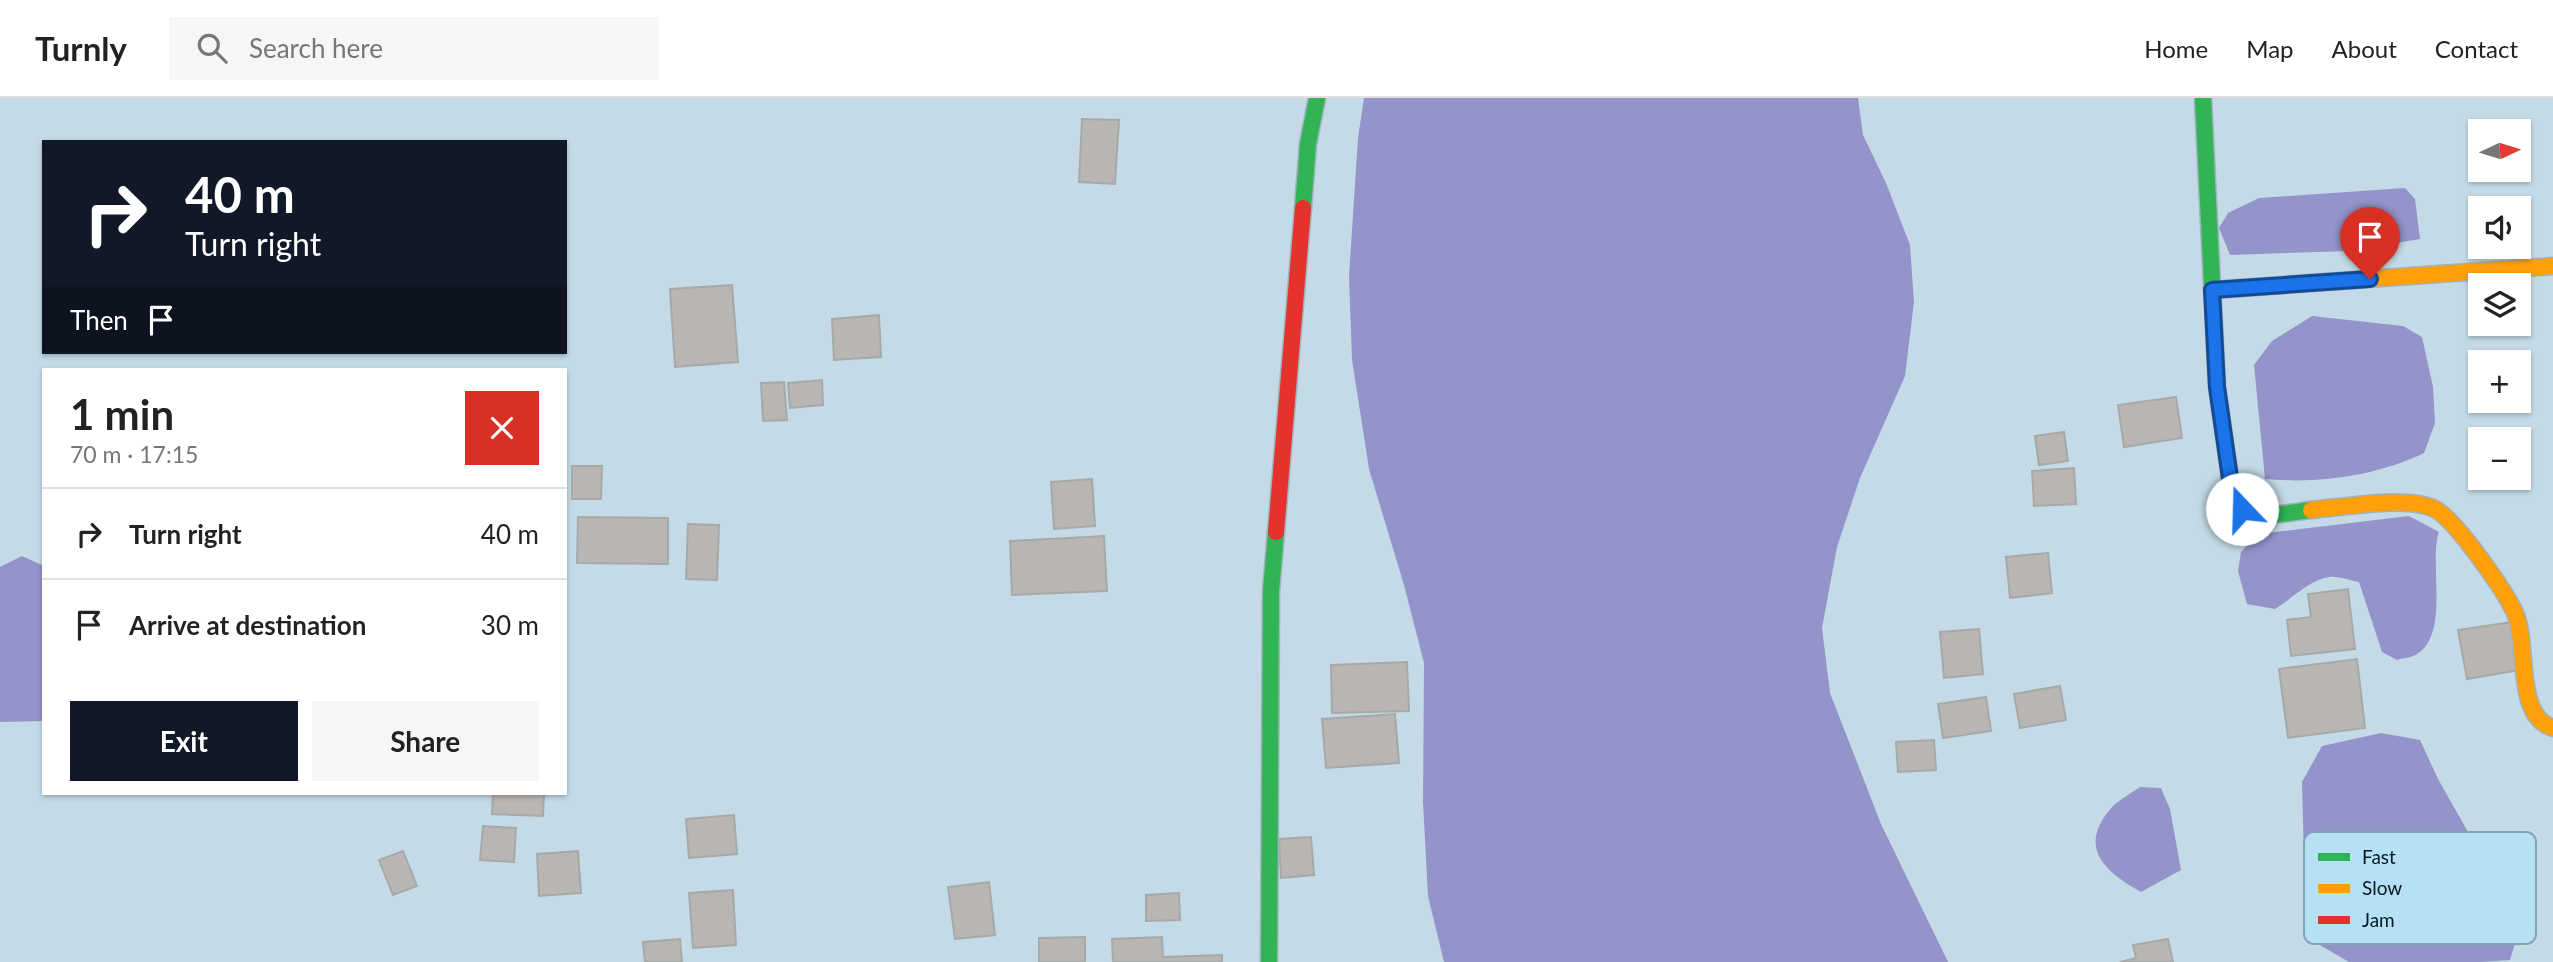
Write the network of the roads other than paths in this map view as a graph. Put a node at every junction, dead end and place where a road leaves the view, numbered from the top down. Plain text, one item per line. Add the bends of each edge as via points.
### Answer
1 (1317, 98) edge
2 (2203, 98) edge
3 (2553, 267) edge
4 (2212, 290) junction
5 (2553, 728) edge
6 (1269, 962) edge

1 - 6 street via 1308,144 1271,591
2 - 4 street
3 - 4 street
4 - 5 street via 2217,387 2233,499 2256,514 2414,503 2437,509 2458,529 2516,614 2534,715

